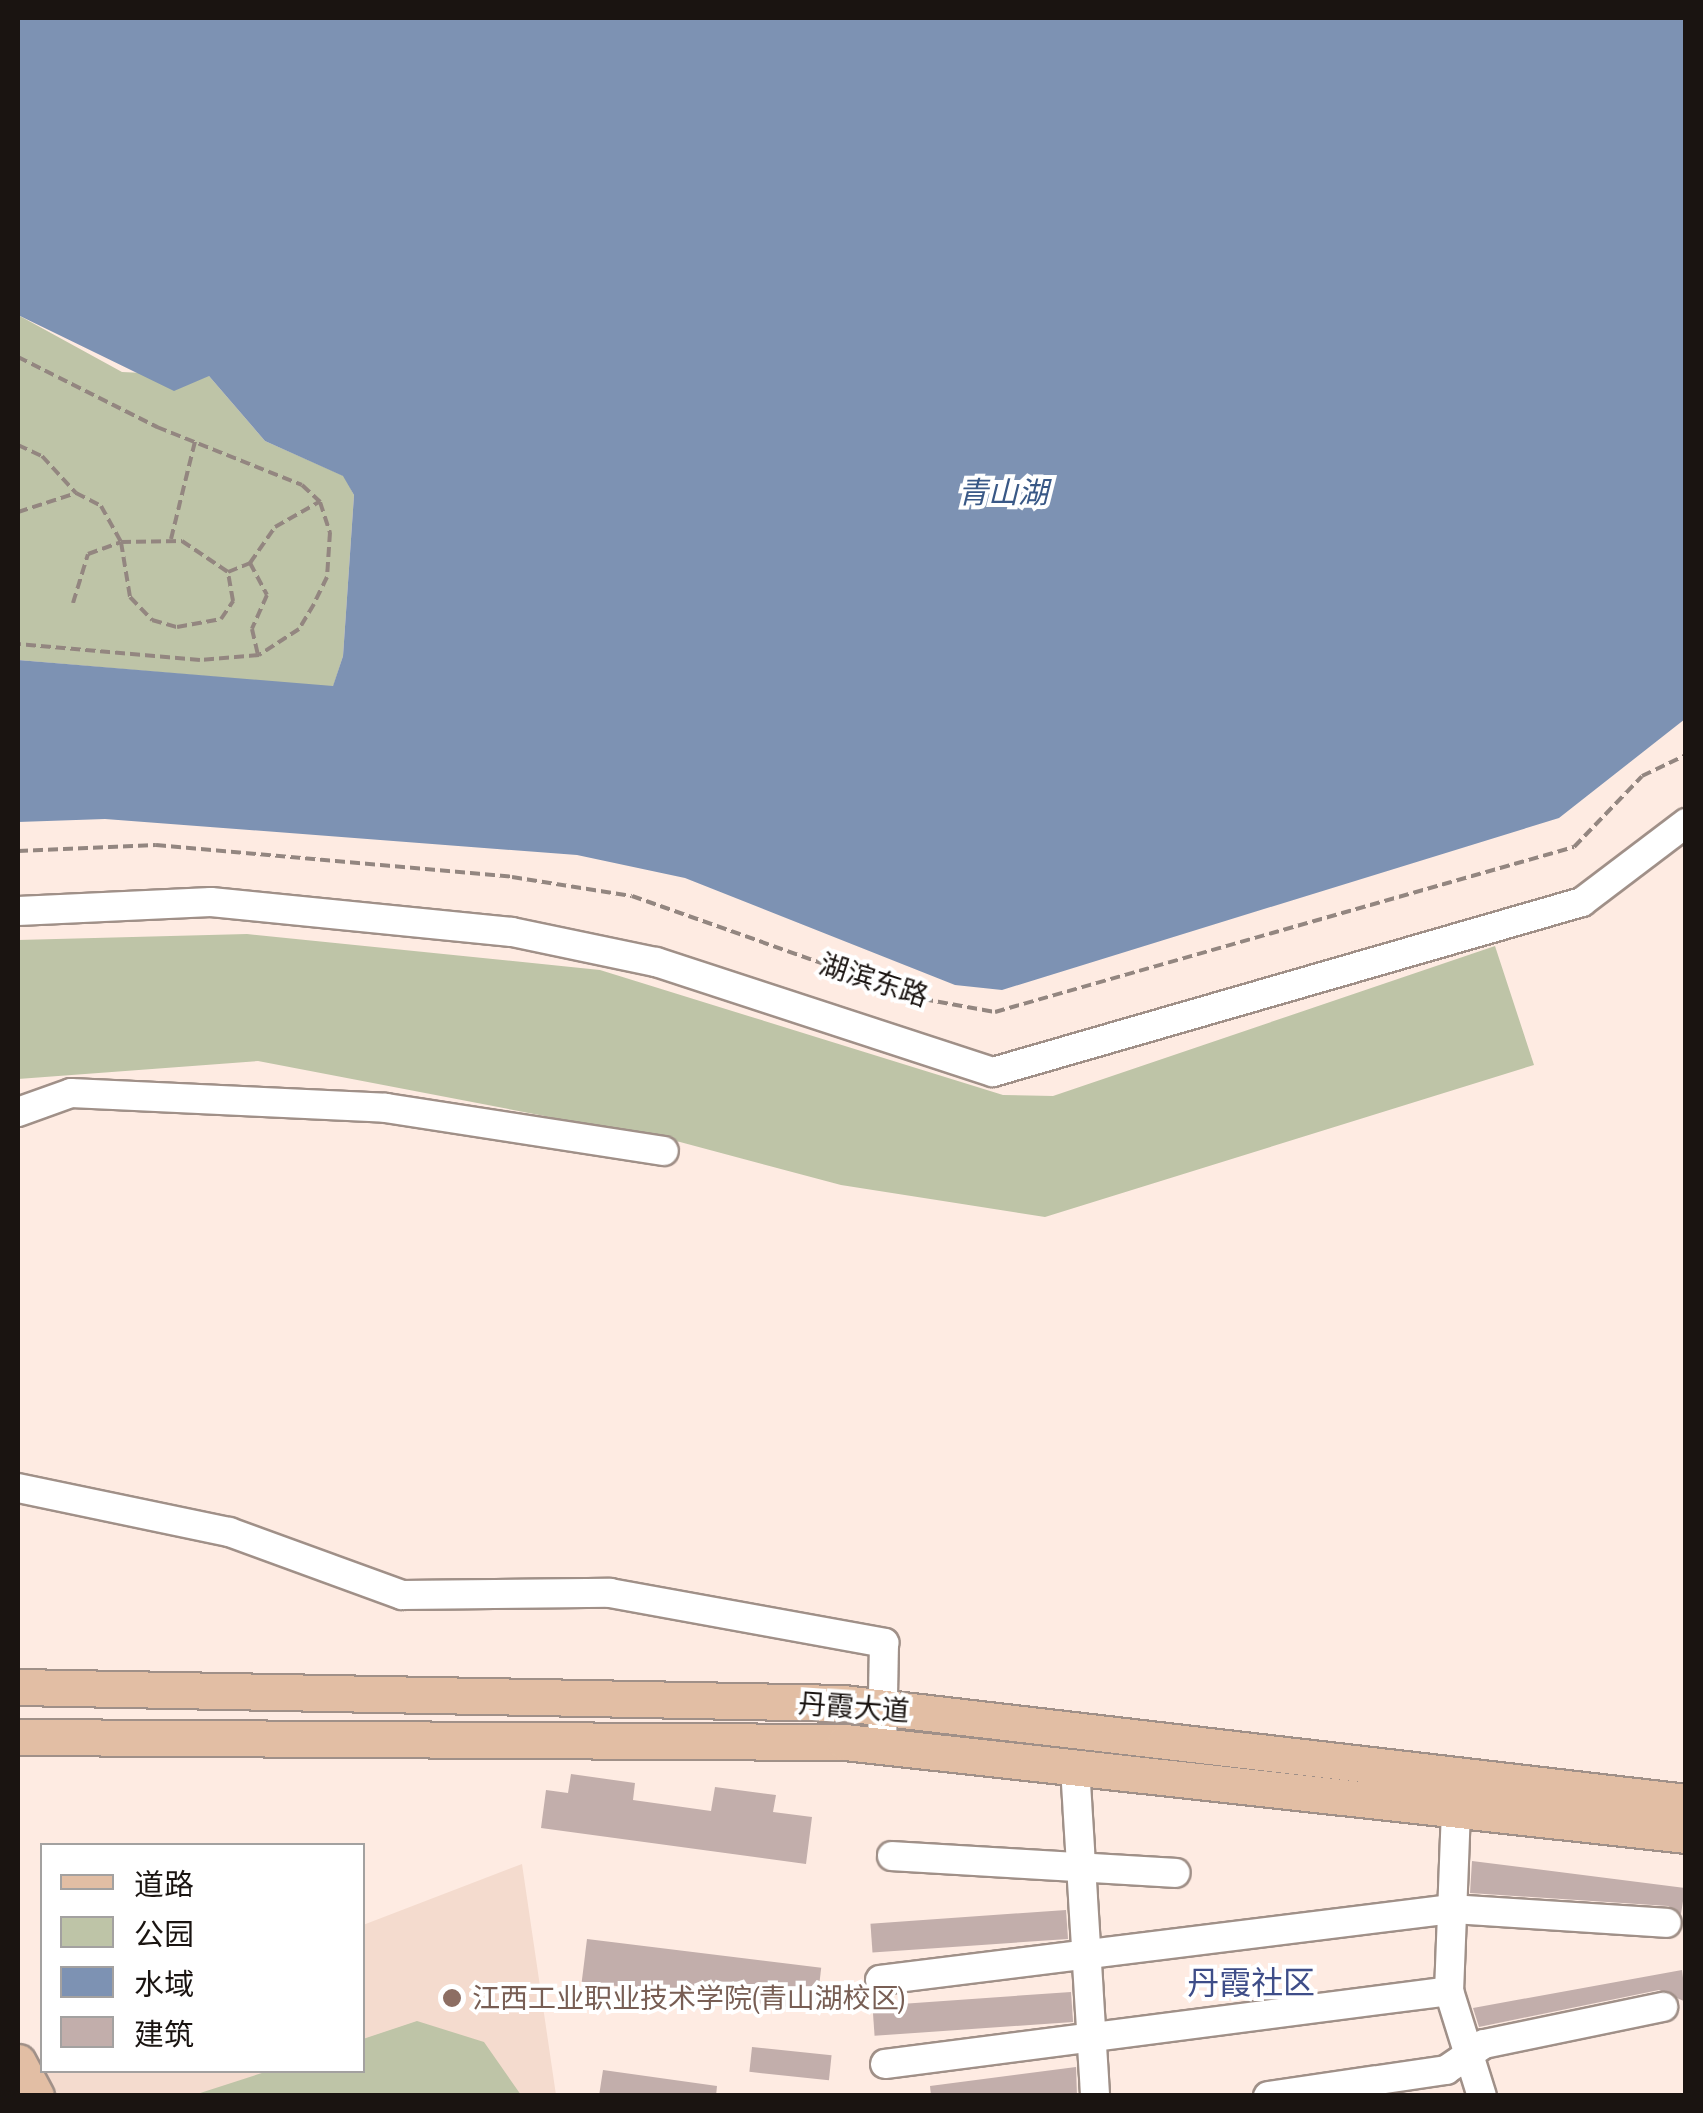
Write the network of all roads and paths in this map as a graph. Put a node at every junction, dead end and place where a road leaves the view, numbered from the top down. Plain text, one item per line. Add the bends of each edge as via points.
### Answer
1 (18, 357) edge
2 (196, 440) junction
3 (18, 445) edge
4 (76, 493) junction
5 (320, 502) junction
6 (18, 512) edge
7 (170, 538) junction
8 (120, 542) junction
9 (250, 563) junction
10 (228, 572) junction
11 (73, 603) dead end
12 (18, 644) edge
13 (258, 654) junction
14 (1686, 755) edge
15 (1686, 823) edge
16 (18, 851) edge
17 (18, 911) edge
18 (18, 1112) edge
19 (664, 1151) dead end
20 (18, 1488) edge
21 (18, 1687) edge
22 (882, 1708) junction
23 (18, 1737) edge
24 (882, 1746) junction
25 (1075, 1767) junction
26 (1686, 1802) edge
27 (1456, 1810) junction
28 (1686, 1835) edge
29 (892, 1856) dead end
30 (1078, 1867) junction
31 (1174, 1872) dead end
32 (1452, 1910) junction
33 (1667, 1923) dead end
34 (1082, 1955) junction
35 (880, 1980) dead end
36 (1448, 1991) junction
37 (1663, 2007) dead end
38 (1090, 2037) junction
39 (1468, 2055) junction
40 (18, 2062) edge
41 (885, 2064) dead end
42 (36, 2096) edge
43 (1096, 2096) edge
44 (1268, 2096) edge
45 (1482, 2096) edge

1 - 2 path
2 - 5 path via 261,462
2 - 7 path
3 - 4 path via 42,456
4 - 6 path
4 - 8 path via 101,506
5 - 9 path via 275,527
5 - 13 path via 330,532 327,577 299,629
7 - 8 path
7 - 10 path
8 - 10 path via 130,597 152,620 177,628 222,620 233,601
8 - 11 path via 88,554
9 - 10 path
9 - 13 path via 268,594 252,630
12 - 13 path via 200,660
14 - 16 path, 湖滨东路 via 1642,776 1574,847 996,1012 924,998 632,896 512,876 156,846
15 - 17 street, 湖滨东路 via 1582,902 993,1072 656,962 512,932 211,902
18 - 19 street via 71,1094 386,1108
20 - 22 street via 229,1532 402,1595 610,1592 884,1643
21 - 22 main road, 丹霞大道
22 - 24 street
22 - 26 main road, 丹霞大道
23 - 24 main road, 丹霞大道
24 - 25 main road, 丹霞大道
25 - 27 main road, 丹霞大道
25 - 30 street
27 - 28 main road, 丹霞大道
27 - 32 street
29 - 30 street
30 - 31 street
30 - 34 street
32 - 33 street
32 - 34 street
32 - 36 street
34 - 35 street
34 - 38 street
36 - 38 street
36 - 39 street
37 - 39 street via 1484,2044
38 - 41 street
38 - 43 street
39 - 44 street via 1446,2070
39 - 45 street
40 - 42 main road

